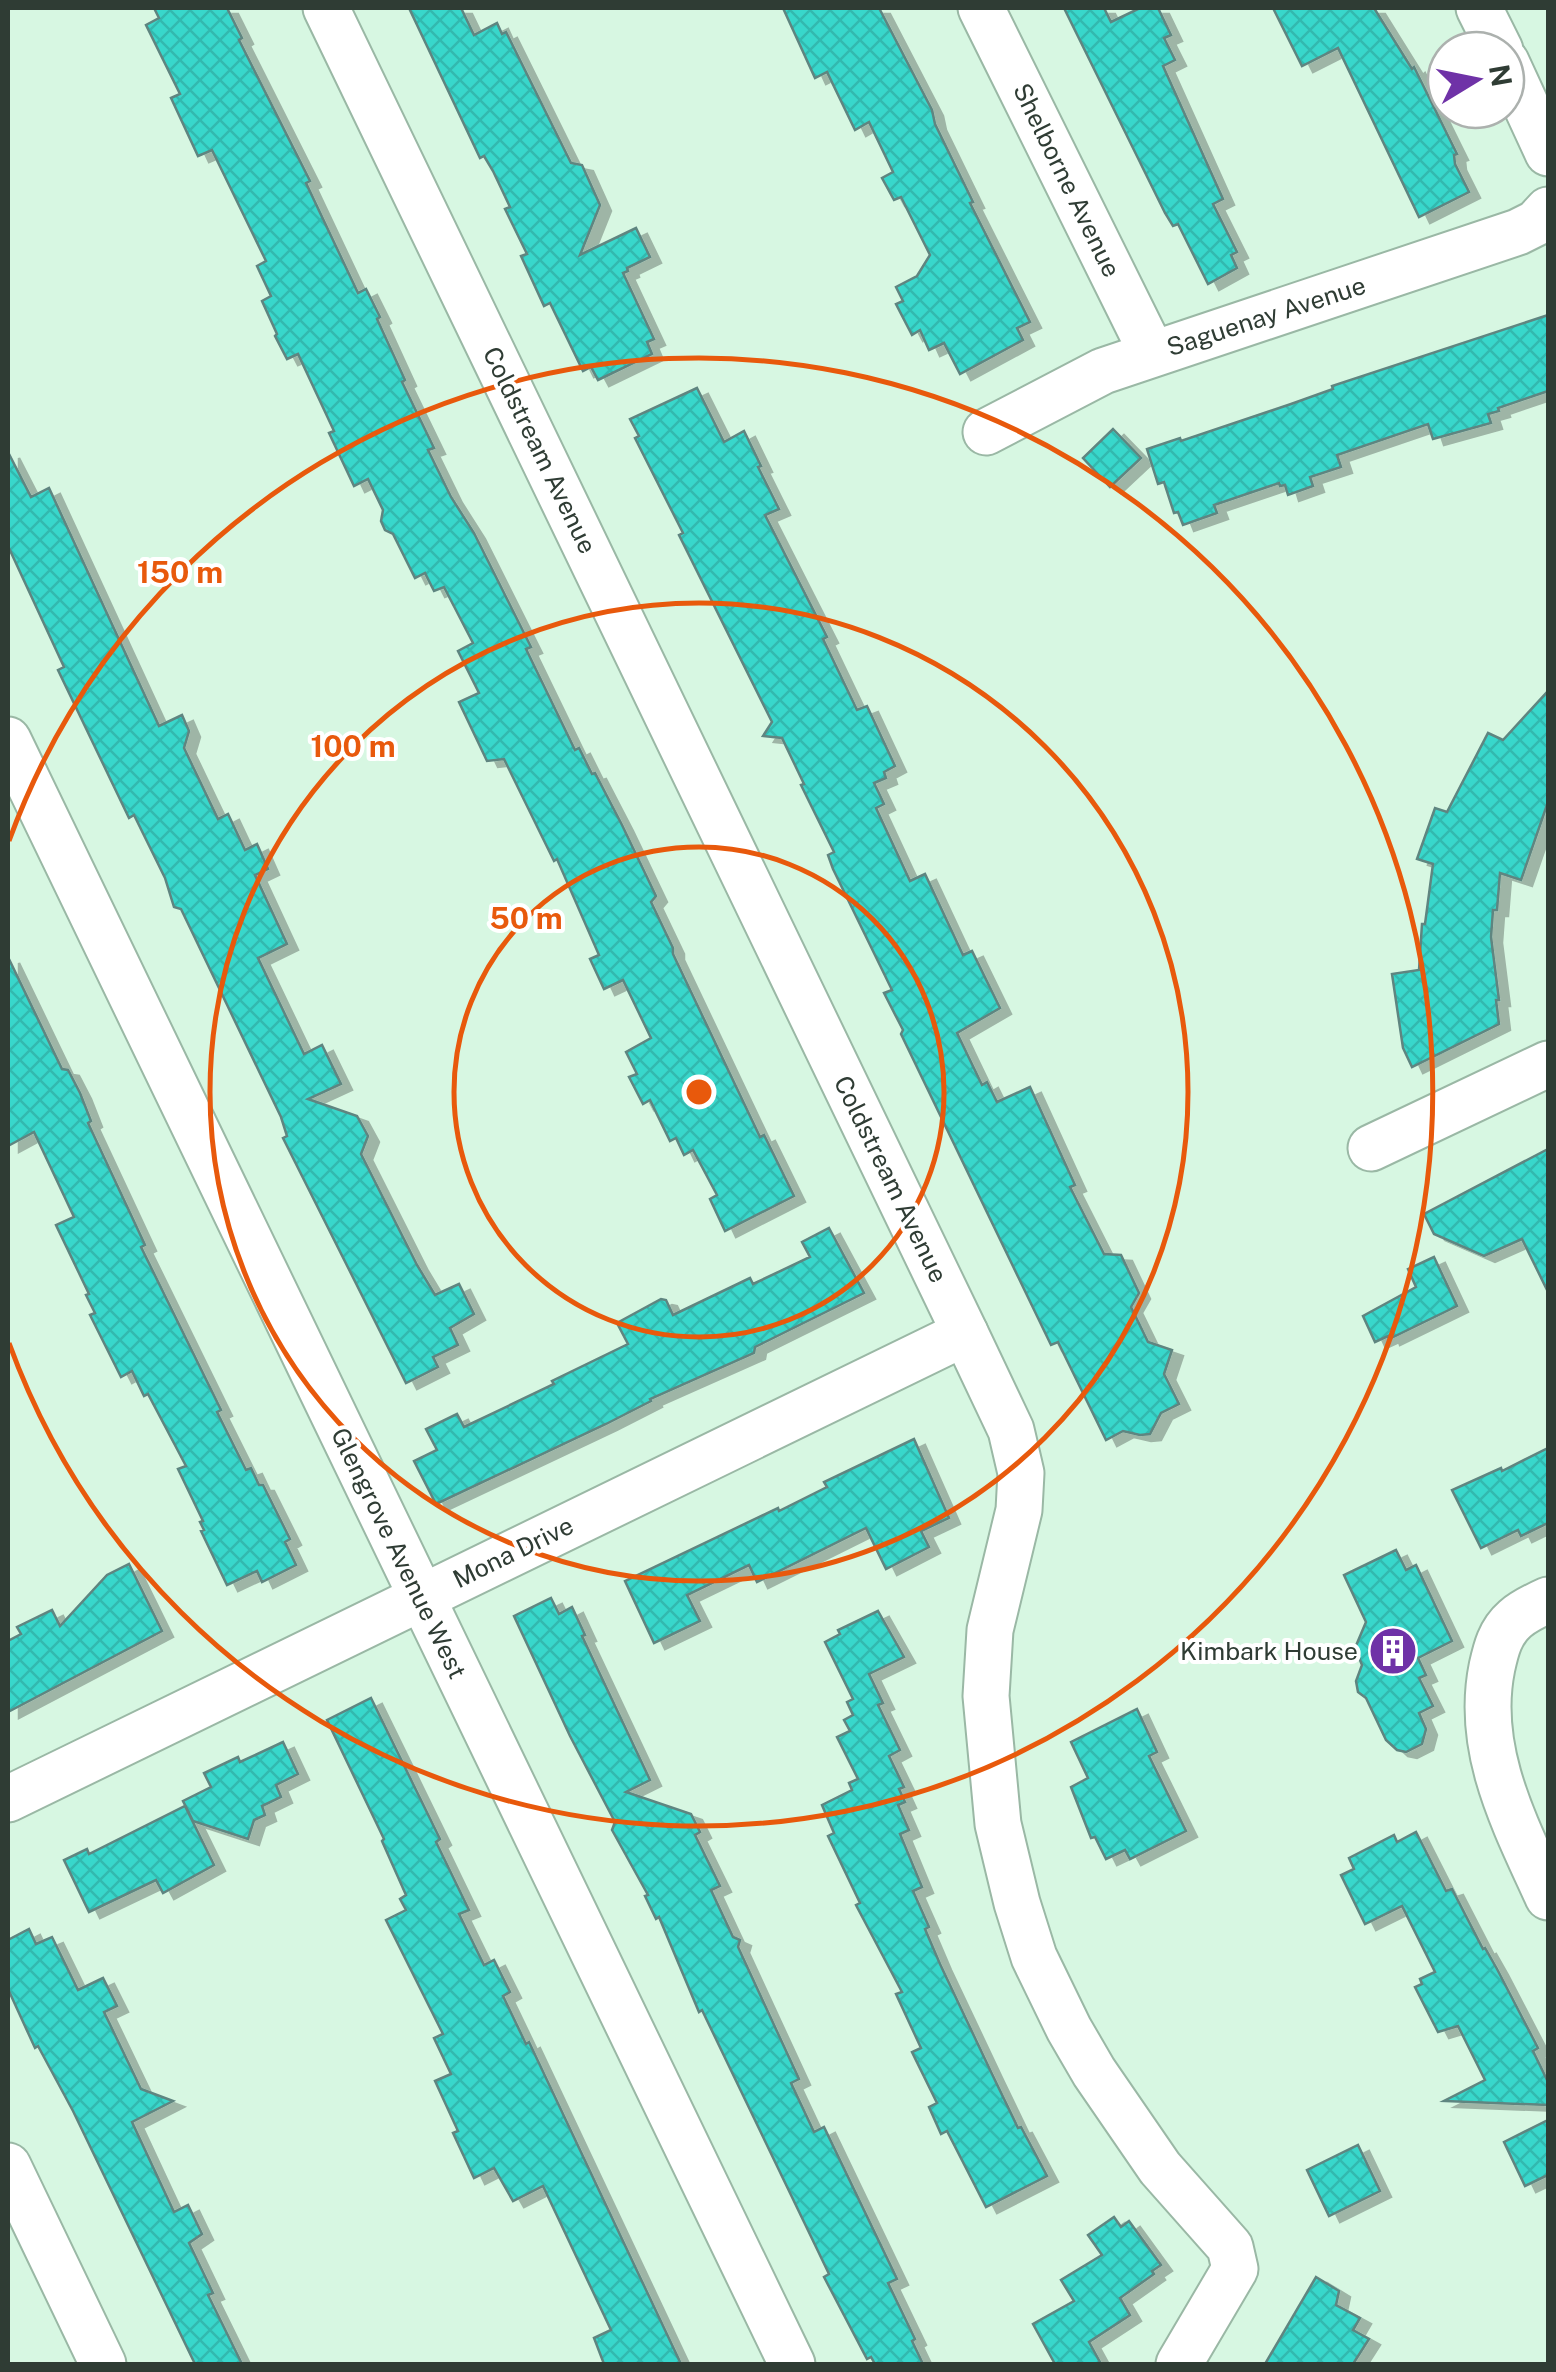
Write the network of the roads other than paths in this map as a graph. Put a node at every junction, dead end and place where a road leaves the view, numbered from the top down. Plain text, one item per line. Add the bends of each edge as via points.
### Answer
1 (326, 8) edge
2 (981, 8) edge
3 (1526, 106) edge
4 (1548, 154) edge
5 (1548, 210) edge
6 (1152, 353) junction
7 (986, 432) dead end
8 (8, 740) edge
9 (1548, 1064) edge
10 (1371, 1148) dead end
11 (965, 1332) junction
12 (420, 1597) junction
13 (1548, 1600) edge
14 (8, 1799) edge
15 (1548, 1897) edge
16 (8, 2166) edge
17 (103, 2364) edge
18 (792, 2364) edge
19 (1179, 2364) edge

1 - 11 street, Coldstream Avenue
2 - 6 street, Shelborne Avenue
3 - 4 street
5 - 6 street, Saguenay Avenue via 1518,232
6 - 7 street, Saguenay Avenue via 1102,371
8 - 12 street, Glengrove Avenue West
9 - 10 street
11 - 12 street, Mona Drive
11 - 19 street, Coldstream Avenue via 1022,1473 990,1630 986,1696 998,1824 1017,1904 1034,1957 1094,2072 1160,2168 1234,2256 1235,2269
12 - 14 street, Mona Drive
12 - 18 street, Glengrove Avenue West
13 - 15 street via 1513,1620 1498,1643 1488,1722 1509,1812
16 - 17 street

